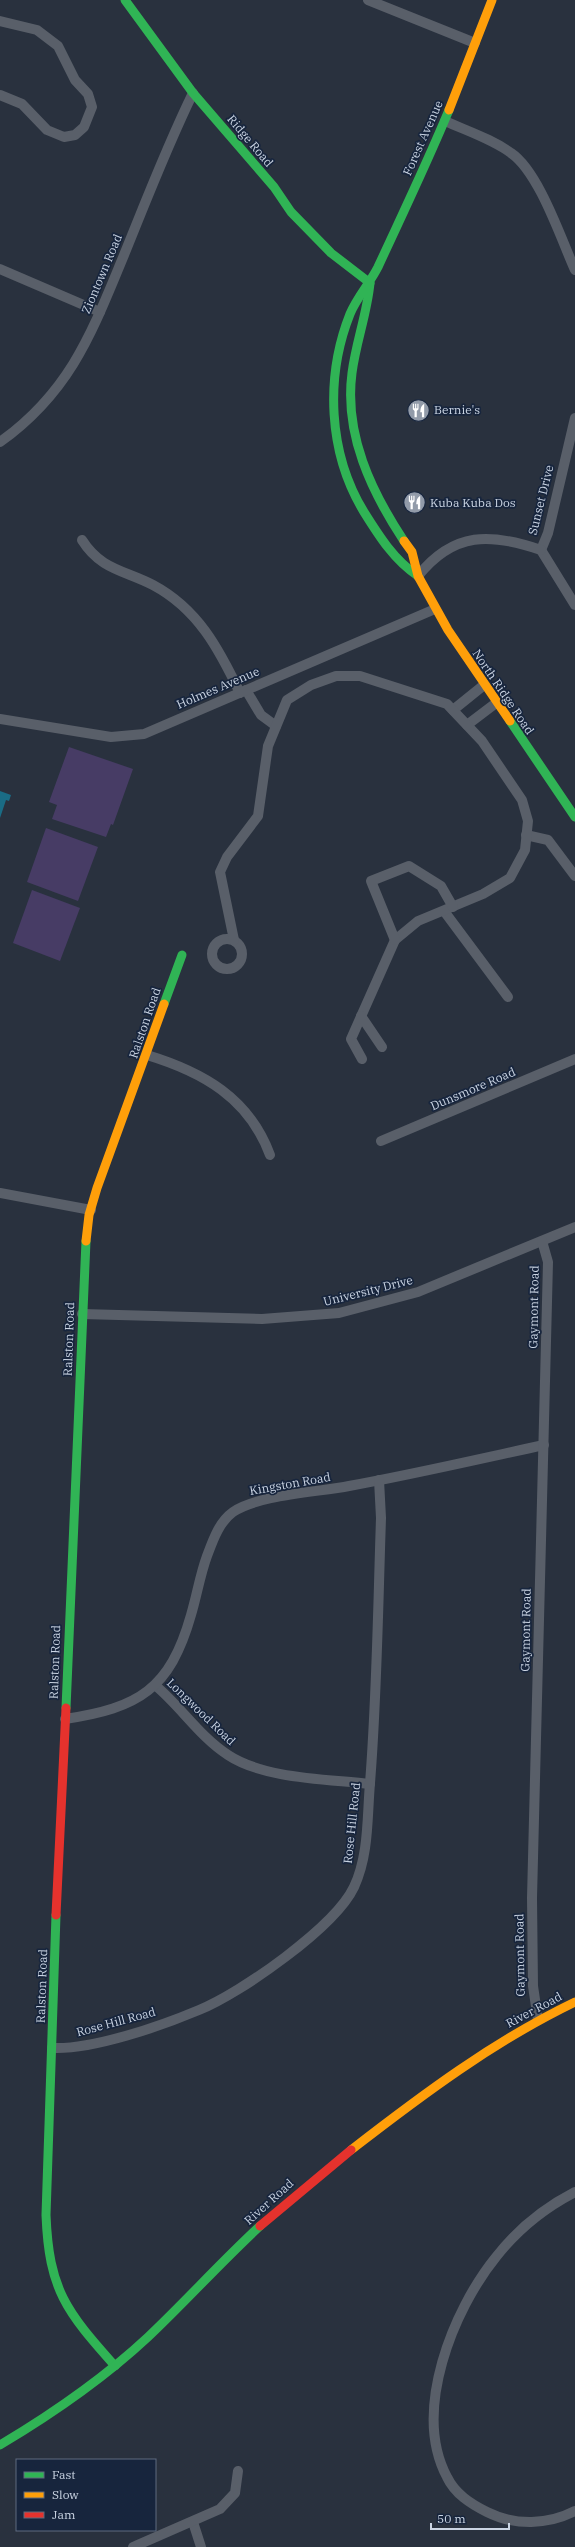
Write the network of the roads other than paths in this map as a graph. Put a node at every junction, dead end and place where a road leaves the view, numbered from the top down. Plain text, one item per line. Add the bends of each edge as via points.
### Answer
1 (125, 0) edge
2 (368, 0) edge
3 (492, 0) edge
4 (0, 21) edge
5 (475, 43) junction
6 (193, 93) junction
7 (0, 95) edge
8 (445, 121) junction
9 (0, 269) edge
10 (575, 270) edge
11 (370, 283) junction
12 (100, 312) junction
13 (575, 418) edge
14 (0, 442) edge
15 (82, 540) dead end
16 (541, 550) junction
17 (418, 576) junction
18 (575, 605) edge
19 (435, 609) junction
20 (484, 685) junction
21 (243, 692) junction
22 (496, 703) junction
23 (453, 710) junction
24 (0, 719) edge
25 (467, 725) junction
26 (276, 726) junction
27 (575, 817) edge
28 (526, 835) junction
29 (575, 876) edge
30 (448, 909) junction
31 (234, 940) dead end
32 (395, 940) junction
33 (182, 955) dead end
34 (508, 997) dead end
35 (361, 1016) junction
36 (382, 1047) dead end
37 (147, 1055) junction
38 (362, 1059) dead end
39 (575, 1059) edge
40 (381, 1141) dead end
41 (270, 1155) dead end
42 (0, 1193) edge
43 (91, 1210) junction
44 (575, 1227) edge
45 (542, 1241) junction
46 (82, 1314) junction
47 (544, 1445) junction
48 (379, 1480) junction
49 (156, 1686) junction
50 (65, 1720) junction
51 (370, 1784) junction
52 (575, 2002) edge
53 (538, 2020) junction
54 (52, 2048) junction
55 (575, 2192) edge
56 (115, 2366) junction
57 (0, 2445) edge
58 (238, 2471) dead end
59 (575, 2511) edge
60 (193, 2522) junction
61 (133, 2547) edge
62 (201, 2547) edge

1 - 6 main road, Ridge Road
2 - 5 street
3 - 5 main road, Forest Avenue
4 - 7 street via 37,30 58,46 75,80 88,94 92,107 84,127 75,136 64,136 47,130 22,104
5 - 8 main road, Forest Avenue
6 - 11 main road, Ridge Road via 307,228 346,266
6 - 12 street, Ziontown Road
8 - 10 street via 495,143 510,152 524,166 547,206
8 - 11 main road, Forest Avenue
9 - 12 street
11 - 17 main road, North Ridge Road via 368,307 352,372 355,435 370,484 386,514 412,552
11 - 17 main road via 350,312 338,355 333,396 337,436 347,480 360,508 400,565
12 - 14 street, Ziontown Road via 76,362 63,381 34,413
13 - 16 street, Sunset Drive via 548,532
15 - 21 street via 99,561 153,586 187,609 215,642
16 - 17 street via 507,540 486,537 473,539 435,558
16 - 18 street, Sunset Drive
17 - 19 main road, North Ridge Road
19 - 20 main road, North Ridge Road
19 - 21 street, Holmes Avenue
20 - 22 main road, North Ridge Road
20 - 23 street
21 - 24 street, Holmes Avenue via 144,734 124,737
21 - 26 street via 261,715
22 - 25 street
22 - 27 main road, North Ridge Road
23 - 25 street
23 - 26 street via 447,704 360,676 336,676 311,685 286,700
25 - 28 street via 482,741 522,800 528,821
26 - 31 street via 268,746 258,816 227,857 220,872
28 - 29 street via 548,840
28 - 30 street via 525,850 510,878 483,894
30 - 32 street via 418,921
30 - 32 street via 441,886 409,866 371,881
30 - 34 street
32 - 35 street
33 - 37 main road, Ralston Road
35 - 36 street
35 - 38 street via 351,1039
37 - 41 street via 193,1071 218,1085 244,1111 264,1137
37 - 43 main road, Ralston Road
39 - 40 street, Dunsmore Road
42 - 43 street via 28,1196
43 - 46 main road, Ralston Road via 84,1254
44 - 45 street, University Drive
45 - 46 street, University Drive via 412,1294 323,1316 262,1319
45 - 47 street, Gaymont Road via 548,1262
46 - 50 main road, Ralston Road
47 - 48 street, Kingston Road
47 - 53 street, Gaymont Road via 532,1898 532,1986
48 - 49 street, Kingston Road via 256,1502 239,1508 228,1516 213,1539 185,1634
48 - 51 street, Rose Hill Road via 381,1518
49 - 50 street, Kingston Road via 132,1702
49 - 51 street, Longwood Road via 204,1734 236,1760 298,1776
50 - 54 main road, Ralston Road
51 - 54 street, Rose Hill Road via 366,1843 359,1875 341,1907 320,1928 256,1977 212,2005 179,2019 132,2033 82,2046
52 - 53 main road, River Road
53 - 56 main road, River Road via 453,2074 296,2193
54 - 56 main road, Ralston Road via 46,2216 51,2268 55,2282 70,2310
55 - 59 street via 549,2207 511,2239 470,2296 441,2364 435,2406 437,2450 447,2478 462,2497 495,2516 530,2523 555,2519
56 - 57 main road, River Road via 73,2399
58 - 60 street via 235,2493 230,2501 215,2512
60 - 61 street
60 - 62 street

